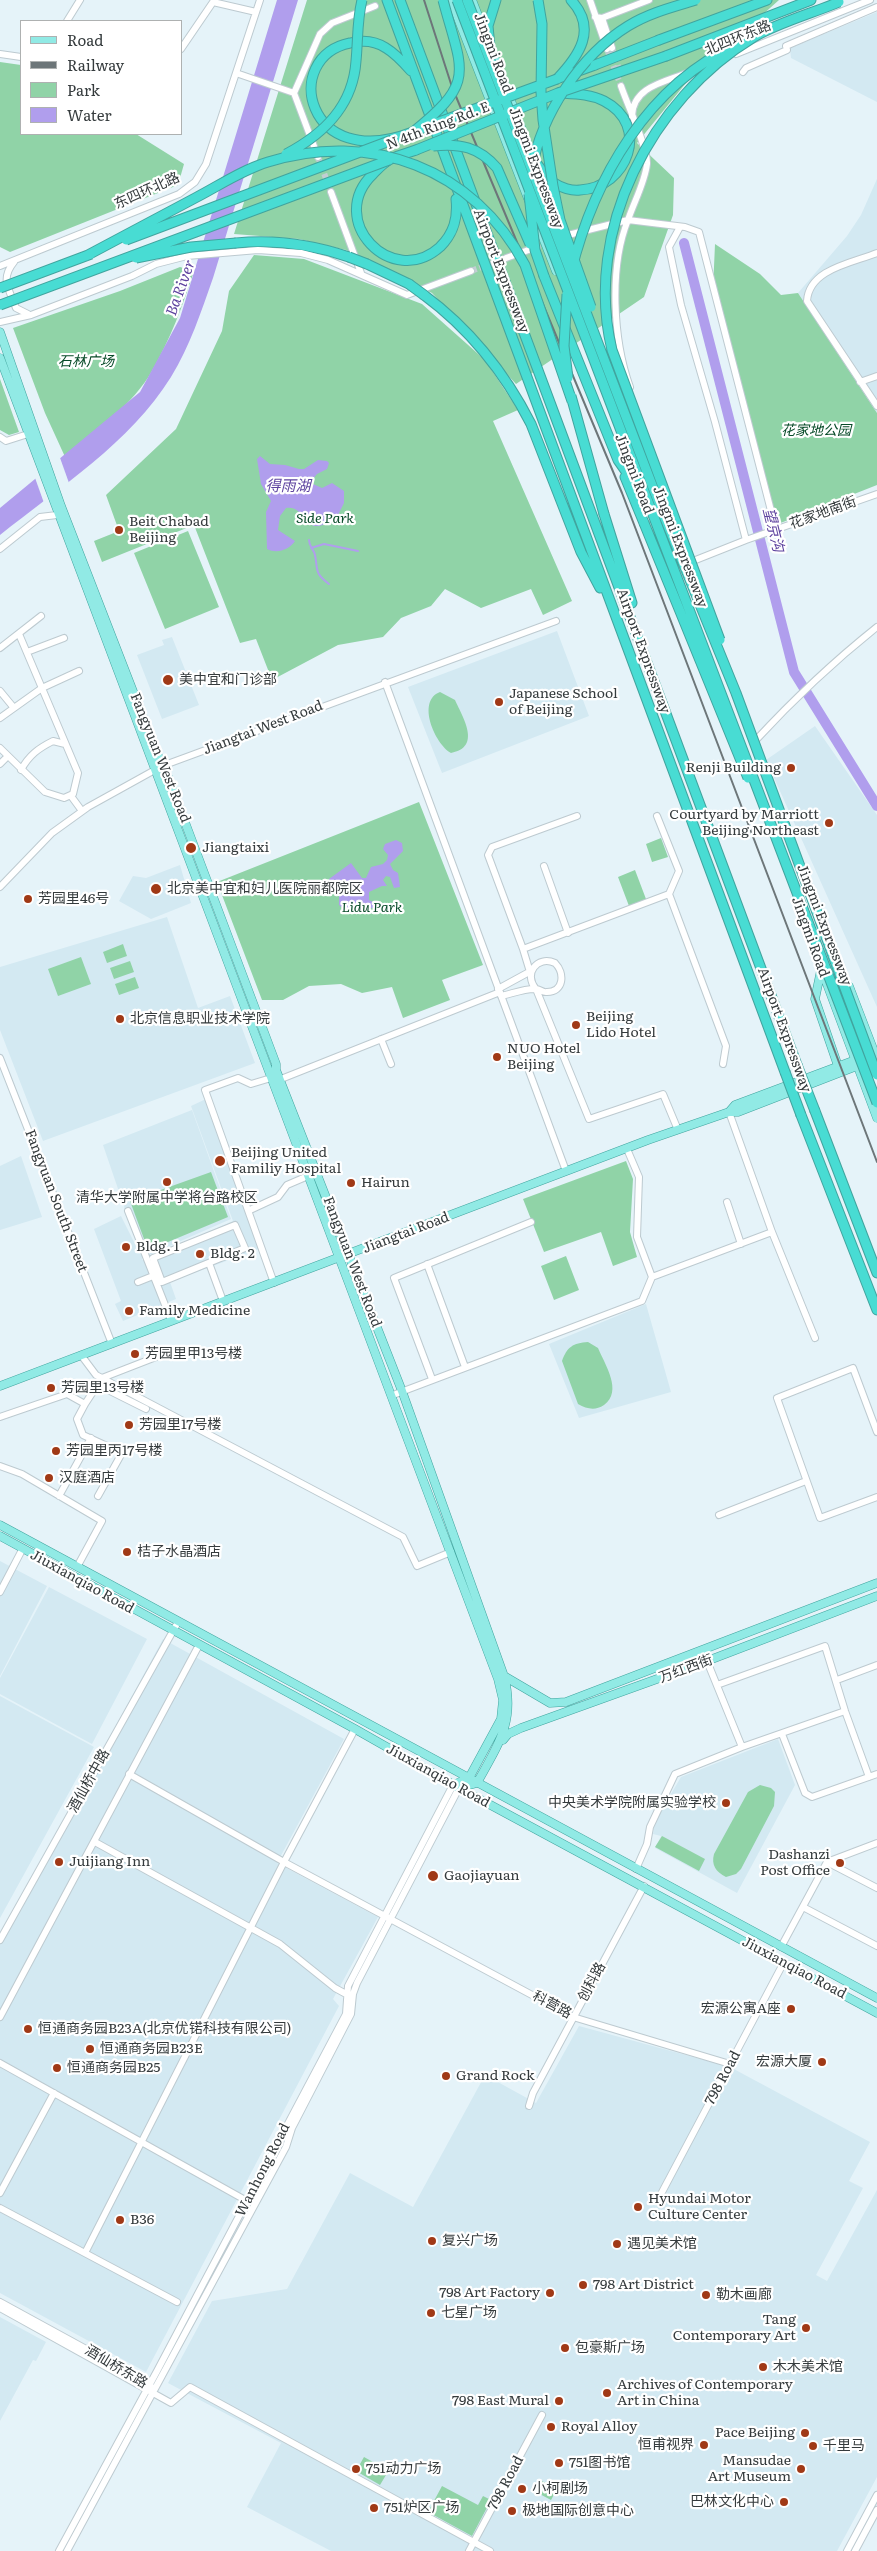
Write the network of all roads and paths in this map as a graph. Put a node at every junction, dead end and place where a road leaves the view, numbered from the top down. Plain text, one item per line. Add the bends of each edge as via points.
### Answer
1 (80, 0) edge
2 (260, 0) edge
3 (362, 0) edge
4 (387, 0) edge
5 (400, 0) edge
6 (443, 0) edge
7 (451, 0) edge
8 (457, 0) edge
9 (467, 0) edge
10 (472, 0) edge
11 (496, 0) edge
12 (538, 0) edge
13 (571, 0) edge
14 (590, 0) edge
15 (649, 0) edge
16 (696, 0) edge
17 (767, 0) edge
18 (811, 0) edge
19 (870, 0) edge
20 (841, 1) edge
21 (375, 6) dead end
22 (877, 7) edge
23 (256, 12) junction
24 (598, 17) junction
25 (68, 20) edge
26 (755, 36) junction
27 (490, 46) junction
28 (182, 48) edge
29 (610, 49) tunnel mouth
30 (0, 54) edge
31 (20, 57) edge
32 (743, 72) dead end
33 (236, 73) junction
34 (413, 73) junction
35 (557, 79) junction
36 (558, 92) junction
37 (294, 93) junction
38 (637, 97) junction
39 (632, 116) junction
40 (413, 132) junction
41 (392, 140) junction
42 (416, 150) junction
43 (318, 157) tunnel mouth
44 (274, 160) junction
45 (389, 160) junction
46 (534, 160) junction
47 (454, 184) junction
48 (331, 192) tunnel mouth
49 (628, 220) junction
50 (680, 227) junction
51 (568, 235) dead end
52 (234, 247) junction
53 (538, 247) dead end
54 (877, 254) edge
55 (86, 256) junction
56 (506, 258) tunnel mouth
57 (16, 259) junction
58 (111, 263) junction
59 (0, 266) edge
60 (471, 271) tunnel mouth
61 (361, 273) junction
62 (544, 276) junction
63 (0, 288) edge
64 (0, 305) edge
65 (31, 315) junction
66 (0, 322) edge
67 (0, 332) edge
68 (596, 337) junction
69 (0, 358) edge
70 (877, 376) edge
71 (860, 382) junction
72 (572, 400) junction
73 (877, 406) edge
74 (28, 434) junction
75 (0, 437) edge
76 (618, 460) junction
77 (42, 461) junction
78 (641, 493) junction
79 (877, 494) edge
80 (58, 510) junction
81 (776, 530) junction
82 (675, 537) junction
83 (746, 540) junction
84 (0, 548) edge
85 (686, 564) junction
86 (42, 616) dead end
87 (617, 619) junction
88 (556, 621) dead end
89 (877, 627) edge
90 (19, 634) junction
91 (64, 638) dead end
92 (0, 648) edge
93 (27, 652) junction
94 (79, 671) dead end
95 (385, 682) junction
96 (42, 688) junction
97 (0, 691) edge
98 (736, 693) junction
99 (662, 696) junction
100 (14, 708) junction
101 (0, 718) edge
102 (755, 741) junction
103 (65, 744) junction
104 (0, 748) edge
105 (8, 756) junction
106 (0, 764) edge
107 (159, 768) junction
108 (21, 770) junction
109 (70, 796) junction
110 (762, 800) junction
111 (82, 811) junction
112 (577, 816) dead end
113 (657, 816) dead end
114 (544, 866) dead end
115 (0, 887) edge
116 (669, 894) junction
117 (568, 933) junction
118 (523, 949) junction
119 (821, 970) junction
120 (530, 972) junction
121 (536, 989) junction
122 (500, 992) junction
123 (381, 1039) junction
124 (877, 1056) edge
125 (0, 1058) edge
126 (856, 1063) junction
127 (391, 1064) dead end
128 (723, 1064) dead end
129 (838, 1066) junction
130 (877, 1075) edge
131 (274, 1080) junction
132 (877, 1104) edge
133 (729, 1112) junction
134 (877, 1118) edge
135 (678, 1130) junction
136 (627, 1149) junction
137 (566, 1171) junction
138 (308, 1176) junction
139 (726, 1202) dead end
140 (250, 1210) junction
141 (128, 1211) dead end
142 (530, 1222) dead end
143 (772, 1232) junction
144 (741, 1244) junction
145 (349, 1255) junction
146 (340, 1259) junction
147 (209, 1263) junction
148 (428, 1264) junction
149 (877, 1273) edge
150 (153, 1276) junction
151 (652, 1277) junction
152 (138, 1282) dead end
153 (274, 1283) junction
154 (223, 1301) junction
155 (877, 1310) edge
156 (171, 1320) junction
157 (815, 1338) dead end
158 (112, 1344) junction
159 (81, 1355) junction
160 (156, 1356) dead end
161 (465, 1367) junction
162 (102, 1378) junction
163 (432, 1379) junction
164 (96, 1384) junction
165 (0, 1386) edge
166 (402, 1391) junction
167 (393, 1395) junction
168 (85, 1404) junction
169 (146, 1409) dead end
170 (0, 1417) edge
171 (877, 1432) edge
172 (91, 1438) junction
173 (0, 1466) edge
174 (806, 1481) junction
175 (59, 1496) junction
176 (98, 1496) dead end
177 (877, 1497) edge
178 (719, 1515) dead end
179 (0, 1525) edge
180 (0, 1536) edge
181 (23, 1548) junction
182 (451, 1552) junction
183 (77, 1567) junction
184 (877, 1583) edge
185 (0, 1592) edge
186 (877, 1596) edge
187 (178, 1622) junction
188 (172, 1631) junction
189 (199, 1645) junction
190 (707, 1661) junction
191 (877, 1665) edge
192 (504, 1676) junction
193 (837, 1680) junction
194 (716, 1685) junction
195 (845, 1711) junction
196 (355, 1729) junction
197 (782, 1734) junction
198 (498, 1745) junction
199 (742, 1747) junction
200 (129, 1774) junction
201 (877, 1774) edge
202 (869, 1777) junction
203 (469, 1778) junction
204 (477, 1783) junction
205 (456, 1786) junction
206 (95, 1842) junction
207 (877, 1843) edge
208 (284, 1862) junction
209 (827, 1862) junction
210 (636, 1869) junction
211 (644, 1886) junction
212 (877, 1888) edge
213 (804, 1907) junction
214 (389, 1917) junction
215 (250, 1927) junction
216 (0, 1940) edge
217 (877, 1946) edge
218 (780, 1947) junction
219 (784, 1962) junction
220 (346, 1994) junction
221 (877, 1998) edge
222 (877, 2013) edge
223 (573, 2017) junction
224 (0, 2018) edge
225 (0, 2064) edge
226 (730, 2064) junction
227 (54, 2093) junction
228 (529, 2106) dead end
229 (142, 2142) junction
230 (0, 2193) edge
231 (661, 2194) dead end
232 (247, 2201) junction
233 (0, 2208) edge
234 (85, 2253) junction
235 (0, 2302) edge
236 (177, 2302) dead end
237 (0, 2308) edge
238 (150, 2389) junction
239 (542, 2415) dead end
240 (877, 2495) edge
241 (877, 2510) edge
242 (474, 2542) junction
243 (59, 2551) edge
244 (67, 2551) edge
245 (469, 2551) edge
246 (490, 2551) edge
247 (847, 2551) edge
248 (855, 2551) edge

1 - 25 street
2 - 23 street, 东四环北路
3 - 44 highway, bridge via 354,78 345,103 324,129
4 - 34 highway, Airport Expressway
5 - 99 highway, Airport Expressway
6 - 40 highway, bridge via 460,80 442,108
7 - 78 main road, Jingmi Road
8 - 110 highway, Jingmi Expressway, bridge
9 - 68 highway, Jingmi Expressway, bridge
10 - 27 main road, Jingmi Road
11 - 27 highway via 488,26
12 - 68 highway, bridge via 542,24 543,120 553,186 560,220 594,320
13 - 35 highway via 582,19 583,42 579,53
14 - 24 street
15 - 24 street
16 - 62 highway, bridge via 628,26 588,60 560,97 536,153 529,185 532,235
17 - 35 highway, N 4th Ring Rd. E, bridge
18 - 36 highway, N 4th Ring Rd. E, bridge via 666,56
19 - 38 street, 北四环东路 via 644,91
20 - 26 highway, bridge
21 - 37 street via 332,23 320,34
22 - 32 street via 786,46 787,50
23 - 28 street via 214,2
23 - 33 street, 东四环北路
24 - 29 street
26 - 72 highway, bridge via 709,60 677,85 626,141 605,176 584,223 567,293 564,346
26 - 98 highway, bridge via 703,75 659,126 635,170 620,208 605,282 607,329 612,350 715,623
27 - 46 main road, Jingmi Road
30 - 31 street
33 - 37 street
33 - 57 street, 东四环北路 via 206,164 195,182 179,194
34 - 41 highway, bridge via 387,48 362,41 333,50 318,67 311,90 312,102 316,114 331,130 353,140
34 - 47 highway, Airport Expressway
35 - 40 highway, N 4th Ring Rd. E, bridge
36 - 42 highway, N 4th Ring Rd. E, bridge
36 - 46 highway, bridge via 585,94 606,102 616,110 628,128 630,142 623,167 605,184 588,190 575,190 556,184
37 - 43 street
38 - 39 street
38 - 39 street via 628,95 622,85
39 - 49 street via 647,163
40 - 41 highway, N 4th Ring Rd. E
41 - 55 highway, N 4th Ring Rd. E, bridge
42 - 45 highway, N 4th Ring Rd. E, bridge
42 - 62 highway, bridge via 450,144 467,146 488,158 500,174
44 - 55 highway, bridge via 230,179
44 - 72 highway, bridge via 320,151 379,153 427,170 466,193 494,220 525,265
45 - 47 highway via 363,184 358,195 357,216 370,243 394,259 419,258 435,251 449,236 458,216
45 - 58 highway, N 4th Ring Rd. E, bridge
46 - 82 main road, Jingmi Road
47 - 87 highway, Airport Expressway
48 - 61 street
49 - 50 street
49 - 51 street
49 - 82 street via 618,252 618,319 622,358 654,457
50 - 81 street via 699,232
50 - 83 street via 668,247
52 - 58 highway, bridge via 191,247
52 - 61 street via 301,253
52 - 65 street via 156,264
52 - 87 highway, bridge via 258,241 295,243 349,257 409,284 443,309 473,338 498,370 531,424 581,552
53 - 56 street
54 - 71 street via 818,277 807,295 807,301
55 - 63 highway, N 4th Ring Rd. E, bridge
57 - 59 street, 东四环北路
57 - 65 street via 6,271 5,278 16,308
58 - 64 highway, bridge
60 - 61 street via 407,295
62 - 76 highway
65 - 66 street
67 - 77 main road, Fangyuan West Road
68 - 98 highway, Jingmi Expressway, bridge
69 - 74 main road, Fangyuan West Road
70 - 71 street
71 - 73 street
72 - 99 highway, bridge via 604,514
74 - 75 street via 6,441
74 - 77 main road, Fangyuan West Road
76 - 78 highway
76 - 110 highway, bridge via 750,783
77 - 80 main road, Fangyuan West Road
78 - 119 main road, Jingmi Road via 741,748
79 - 81 street, 花家地南街
80 - 84 street via 40,517
80 - 107 main road, Fangyuan West Road
81 - 83 street, 花家地南街
82 - 85 main road, Jingmi Road
83 - 85 street, 花家地南街
85 - 102 main road, Jingmi Road
86 - 90 street
87 - 155 highway, Airport Expressway, bridge
88 - 95 street, Jiangtai West Road
89 - 102 street via 815,680
90 - 92 street
90 - 93 street
91 - 93 street
93 - 96 street
94 - 96 street
95 - 107 street, Jiangtai West Road
95 - 122 street
96 - 100 street
96 - 103 street
97 - 100 street
98 - 130 highway, Jingmi Expressway, bridge
99 - 149 highway, Airport Expressway, bridge
100 - 101 street
102 - 124 main road, Jingmi Road
103 - 108 street via 53,741 36,750
103 - 109 street via 78,773 77,786
104 - 105 street
105 - 106 street
105 - 108 street
107 - 111 street, Jiangtai West Road
107 - 131 main road, Fangyuan West Road via 172,786 276,1064
108 - 109 street via 50,794 64,798
109 - 111 street
110 - 132 highway, Jingmi Expressway, bridge
111 - 115 street, Jiangtai West Road via 52,834
112 - 118 street via 492,848 488,855
113 - 116 street via 679,871
114 - 117 street
116 - 117 street
116 - 128 street via 726,1046
117 - 118 street
118 - 120 street
119 - 126 main road, Jingmi Road
119 - 129 main road via 815,999
120 - 121 street
120 - 121 street via 537,964 550,961 560,968 562,981 556,989 547,992
120 - 122 street
121 - 122 street
121 - 135 street via 589,1119 662,1094
122 - 123 street
122 - 137 street
123 - 127 street
123 - 131 street
124 - 126 main road
125 - 158 street, Fangyuan South Street
126 - 129 main road, Jiangtai Road
126 - 133 main road, Jiangtai Road via 738,1112
126 - 134 main road, Jingmi Road
129 - 133 main road, Jiangtai Road via 735,1105
131 - 138 main road, Fangyuan West Road
131 - 140 street via 250,1084 238,1078 205,1090
131 - 145 main road, Fangyuan West Road
133 - 135 main road, Jiangtai Road
133 - 143 street
135 - 136 main road, Jiangtai Road
136 - 137 main road, Jiangtai Road
136 - 151 street via 639,1177 637,1237
137 - 145 main road, Jiangtai Road
138 - 140 street via 287,1185 278,1198
138 - 146 main road, Fangyuan West Road
139 - 144 street
140 - 153 street
141 - 150 street
142 - 148 street
143 - 144 street
143 - 157 street
144 - 151 street
145 - 146 main road, Jiangtai Road
145 - 166 main road, Fangyuan West Road
146 - 153 main road, Jiangtai Road
146 - 167 main road, Fangyuan West Road
147 - 147 street via 162,1282 153,1258 235,1225 245,1248
147 - 154 street
148 - 161 street
148 - 163 street via 394,1278
150 - 152 street
150 - 156 street
151 - 161 street via 642,1301
153 - 154 main road, Jiangtai Road
154 - 156 main road, Jiangtai Road
156 - 158 main road, Jiangtai Road
158 - 159 main road, Jiangtai Road
159 - 162 street
159 - 165 main road, Jiangtai Road
160 - 162 street
161 - 163 street
162 - 164 street
162 - 182 street via 403,1537 416,1566
163 - 166 street
164 - 168 street
164 - 169 street
166 - 167 street
166 - 192 main road, Fangyuan West Road
167 - 182 main road, Fangyuan West Road
168 - 170 street via 67,1394
168 - 172 street via 77,1419 83,1435
171 - 174 street via 853,1368 777,1398
172 - 175 street
172 - 176 street via 122,1452
173 - 175 street via 22,1474
174 - 177 street via 820,1518
174 - 178 street
175 - 183 street via 102,1521
179 - 183 main road, Jiuxianqiao Road
180 - 181 main road, Jiuxianqiao Road
181 - 185 street
181 - 188 main road, Jiuxianqiao Road
182 - 203 main road, Fangyuan West Road via 503,1700 500,1719
183 - 187 main road, Jiuxianqiao Road
184 - 192 main road, 万红西街 via 566,1702 550,1703
186 - 190 main road, 万红西街
187 - 188 street, 酒仙桥中路
187 - 203 main road, Jiuxianqiao Road
188 - 189 main road, Jiuxianqiao Road
188 - 216 street, 酒仙桥中路
189 - 196 main road, Jiuxianqiao Road
189 - 200 street
190 - 194 street
190 - 198 main road, 万红西街 via 521,1728 508,1734
191 - 193 street
192 - 198 main road, Fangyuan West Road via 510,1698 507,1721
193 - 194 street via 825,1646
193 - 195 street
194 - 199 street
195 - 197 street
195 - 202 street
196 - 205 main road, Jiuxianqiao Road
196 - 208 street
197 - 199 street
197 - 202 street via 805,1793 812,1798
198 - 204 main road, Fangyuan West Road
199 - 210 street via 674,1774 650,1827 647,1844
200 - 206 street
200 - 208 street, 科营路
201 - 202 street
203 - 204 main road, Jiuxianqiao Road
203 - 205 main road
204 - 205 main road
204 - 210 main road, Jiuxianqiao Road
205 - 211 main road, Jiuxianqiao Road
205 - 214 street, Wanhong Road
206 - 215 street
206 - 224 street
207 - 209 street
208 - 214 street, 科营路
208 - 215 street
209 - 212 street
209 - 213 street
210 - 218 main road, Jiuxianqiao Road
211 - 219 main road, Jiuxianqiao Road
211 - 223 street, 创科路
213 - 217 street
213 - 218 street
214 - 220 street, Wanhong Road
214 - 223 street, 科营路
214 - 238 street, Wanhong Road via 357,1983 351,2014 292,2128 286,2147
215 - 220 street via 280,1944
215 - 229 street
218 - 221 main road, Jiuxianqiao Road
219 - 222 main road, Jiuxianqiao Road
219 - 226 street, 798 Road
220 - 232 street, Wanhong Road via 346,2014
223 - 226 street, 科营路
223 - 228 street, 创科路
225 - 227 street
226 - 231 street, 798 Road
227 - 229 street
227 - 230 street
229 - 232 street
229 - 234 street
232 - 238 street, Wanhong Road
233 - 234 street
234 - 236 street
235 - 238 street, 酒仙桥东路
237 - 238 street, 酒仙桥东路
238 - 242 street via 171,2403 190,2387
238 - 243 street, Wanhong Road
238 - 244 street, Wanhong Road
239 - 242 street, 798 Road
240 - 247 street
241 - 248 street
242 - 245 street, 798 Road
242 - 246 street

